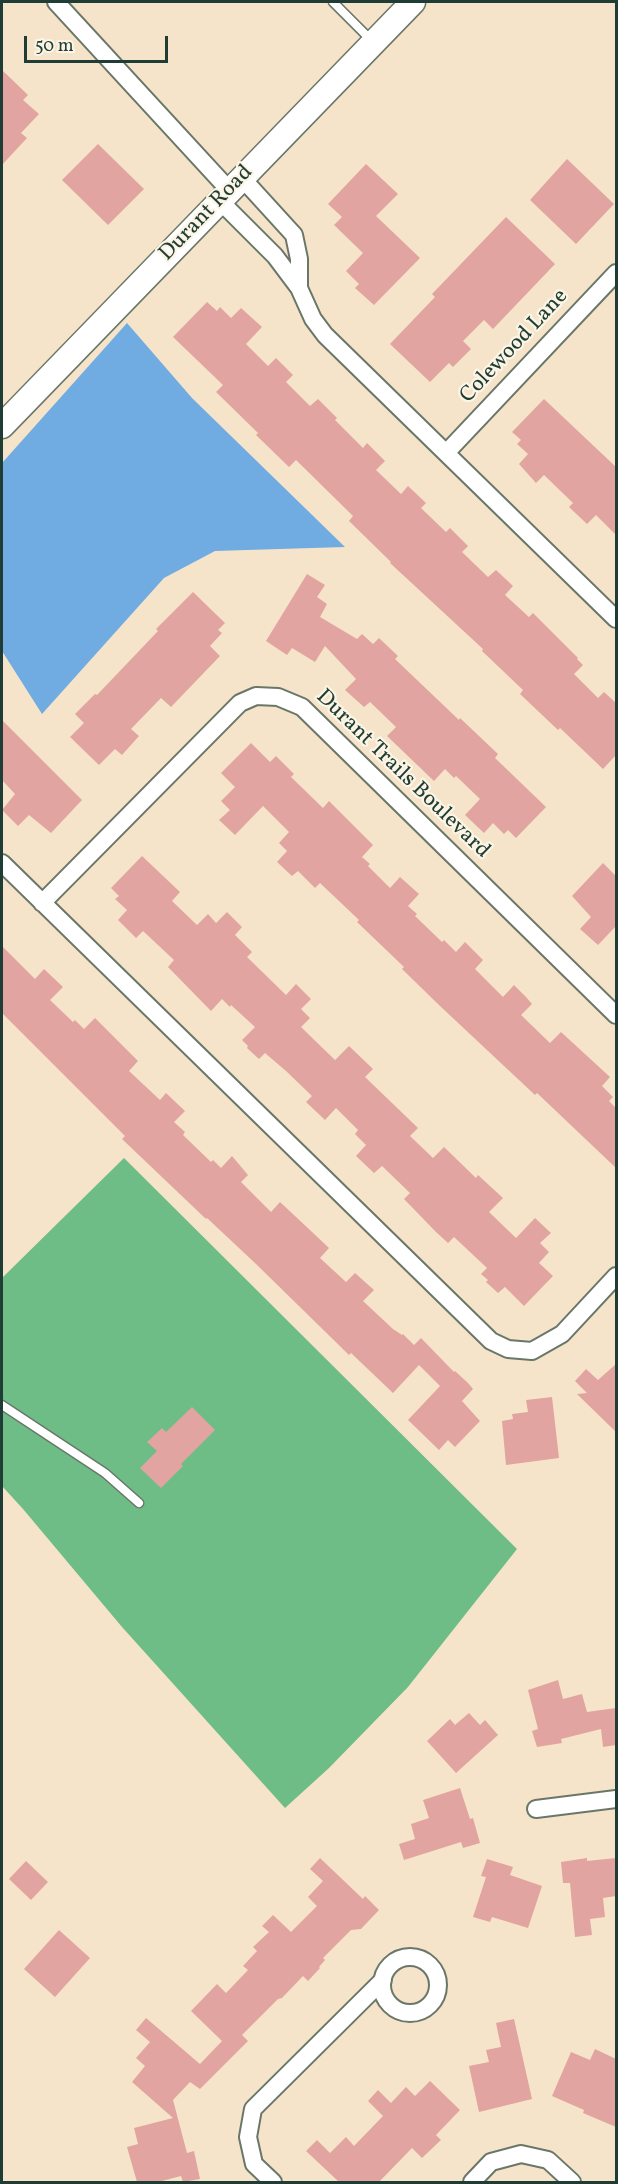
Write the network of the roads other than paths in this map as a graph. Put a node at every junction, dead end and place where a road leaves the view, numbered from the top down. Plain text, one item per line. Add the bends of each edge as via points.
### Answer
1 (56, 2) edge
2 (333, 2) edge
3 (413, 2) edge
4 (373, 42) junction
5 (231, 190) junction
6 (616, 273) edge
7 (299, 288) junction
8 (2, 426) edge
9 (446, 453) junction
10 (616, 619) edge
11 (2, 863) edge
12 (42, 903) junction
13 (616, 1015) edge
14 (616, 1276) edge
15 (2, 1405) edge
16 (139, 1503) dead end
17 (616, 1799) edge
18 (536, 1809) dead end
19 (383, 1980) dead end
20 (273, 2182) edge
21 (472, 2182) edge
22 (572, 2182) edge

1 - 5 street
2 - 4 lane
3 - 4 street, Durant Road
4 - 5 street, Durant Road
5 - 7 street
5 - 7 street via 294,235
5 - 8 street, Durant Road
6 - 9 street, Colewood Lane
7 - 9 street via 313,320 325,335
9 - 10 street
11 - 12 street
12 - 13 street, Durant Trails Boulevard via 240,703 256,696 278,697 302,707
12 - 14 street via 491,1341 508,1349 532,1351 562,1334
15 - 16 lane via 105,1473
17 - 18 street
19 - 20 street via 253,2109 248,2137 254,2164
21 - 22 street via 492,2162 520,2154 548,2160

